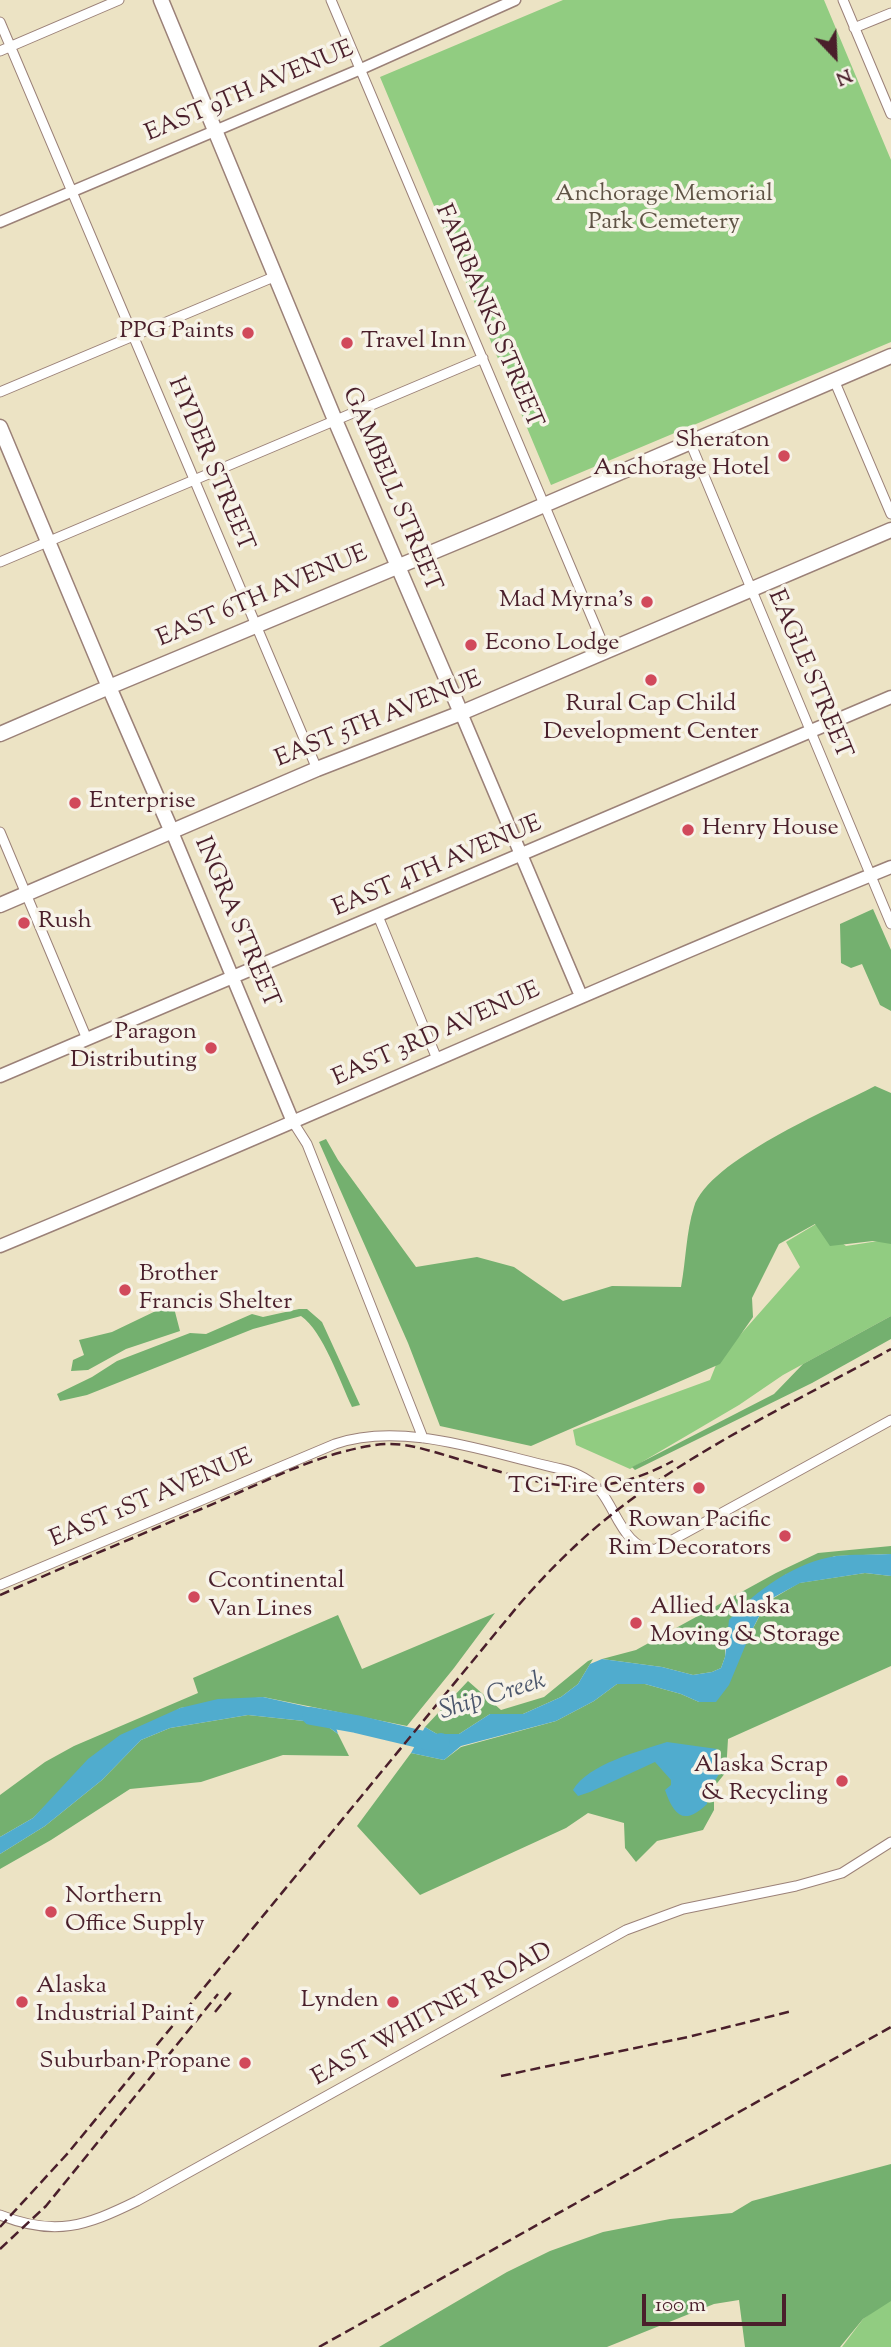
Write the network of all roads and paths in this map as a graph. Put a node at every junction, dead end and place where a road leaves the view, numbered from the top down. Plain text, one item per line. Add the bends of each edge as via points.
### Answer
1 (119, 0) edge
2 (161, 0) edge
3 (331, 0) edge
4 (515, 0) edge
5 (843, 0) edge
6 (500, 3) edge
7 (891, 13) edge
8 (0, 22) edge
9 (854, 28) junction
10 (10, 46) junction
11 (0, 51) edge
12 (361, 69) junction
13 (891, 114) edge
14 (216, 130) junction
15 (72, 191) junction
16 (0, 222) edge
17 (276, 276) junction
18 (133, 336) junction
19 (891, 356) edge
20 (483, 358) junction
21 (834, 380) junction
22 (0, 392) edge
23 (335, 420) junction
24 (0, 427) edge
25 (690, 442) junction
26 (194, 480) junction
27 (545, 504) junction
28 (891, 514) edge
29 (891, 530) edge
30 (47, 542) junction
31 (0, 562) edge
32 (398, 567) junction
33 (751, 590) junction
34 (256, 626) junction
35 (606, 651) junction
36 (109, 687) junction
37 (891, 697) edge
38 (461, 713) junction
39 (810, 731) junction
40 (0, 734) edge
41 (317, 769) junction
42 (0, 832) edge
43 (172, 832) junction
44 (521, 856) junction
45 (891, 867) edge
46 (872, 875) junction
47 (26, 894) junction
48 (0, 905) edge
49 (378, 916) junction
50 (891, 924) edge
51 (233, 978) junction
52 (581, 996) junction
53 (87, 1039) junction
54 (437, 1059) junction
55 (0, 1076) edge
56 (281, 1090) junction
57 (330, 1106) junction
58 (293, 1122) junction
59 (1, 1242) edge
60 (891, 1420) edge
61 (423, 1438) junction
62 (0, 1585) edge
63 (891, 1842) edge
64 (0, 2215) edge

1 - 10 street
2 - 14 main road, GAMBELL STREET
3 - 12 street, FAIRBANKS STREET
4 - 6 street, EAST 9TH AVENUE
5 - 9 street
6 - 12 street, EAST 9TH AVENUE
7 - 9 street
8 - 10 street, HYDER STREET
9 - 13 street
10 - 11 street
10 - 15 street, HYDER STREET
12 - 14 street, EAST 9TH AVENUE
12 - 20 street, FAIRBANKS STREET
14 - 15 street, EAST 9TH AVENUE
14 - 17 main road, GAMBELL STREET
15 - 16 street, EAST 9TH AVENUE
15 - 18 street, HYDER STREET
17 - 18 street
17 - 23 main road, GAMBELL STREET
18 - 22 street
18 - 26 street, HYDER STREET
19 - 21 main road, EAST 6TH AVENUE
20 - 23 street
20 - 27 street, FAIRBANKS STREET
21 - 25 main road, EAST 6TH AVENUE
21 - 28 street
23 - 26 street
23 - 32 main road, GAMBELL STREET
24 - 30 main road, INGRA STREET
25 - 27 main road, EAST 6TH AVENUE
25 - 33 street, EAGLE STREET
26 - 30 street
26 - 34 street, HYDER STREET
27 - 32 main road, EAST 6TH AVENUE
27 - 35 street, FAIRBANKS STREET
29 - 33 main road, EAST 5TH AVENUE
30 - 31 street
30 - 36 main road, INGRA STREET
32 - 34 main road, EAST 6TH AVENUE
32 - 38 main road, GAMBELL STREET
33 - 35 main road, EAST 5TH AVENUE
33 - 39 street, EAGLE STREET
34 - 36 main road, EAST 6TH AVENUE
34 - 41 street, HYDER STREET
35 - 38 main road, EAST 5TH AVENUE
36 - 40 main road, EAST 6TH AVENUE
36 - 43 main road, INGRA STREET
37 - 39 main road, EAST 4TH AVENUE
38 - 41 main road, EAST 5TH AVENUE
38 - 44 main road, GAMBELL STREET
39 - 44 main road, EAST 4TH AVENUE
39 - 46 street, EAGLE STREET
41 - 43 main road, EAST 5TH AVENUE
42 - 47 street
43 - 47 main road, EAST 5TH AVENUE
43 - 51 main road, INGRA STREET
44 - 49 main road, EAST 4TH AVENUE
44 - 52 main road, GAMBELL STREET
45 - 46 main road, EAST 3RD AVENUE
46 - 50 street, EAGLE STREET
46 - 52 main road, EAST 3RD AVENUE
47 - 48 main road, EAST 5TH AVENUE
47 - 53 street
49 - 51 main road, EAST 4TH AVENUE
49 - 54 street
51 - 53 main road, EAST 4TH AVENUE
51 - 56 main road, INGRA STREET
52 - 54 main road, EAST 3RD AVENUE
53 - 55 main road, EAST 4TH AVENUE
54 - 57 main road, EAST 3RD AVENUE
56 - 57 main road via 296,1109
56 - 58 main road, INGRA STREET
57 - 58 main road, EAST 3RD AVENUE
58 - 59 main road, EAST 3RD AVENUE
58 - 61 street, INGRA STREET via 307,1144
60 - 61 street, EAST 1ST AVENUE via 671,1542 648,1550 636,1545 596,1486 579,1475
61 - 62 street, EAST 1ST AVENUE via 400,1435 347,1440
63 - 64 street, EAST WHITNEY ROAD via 842,1873 683,1909 626,1930 94,2221 41,2227

